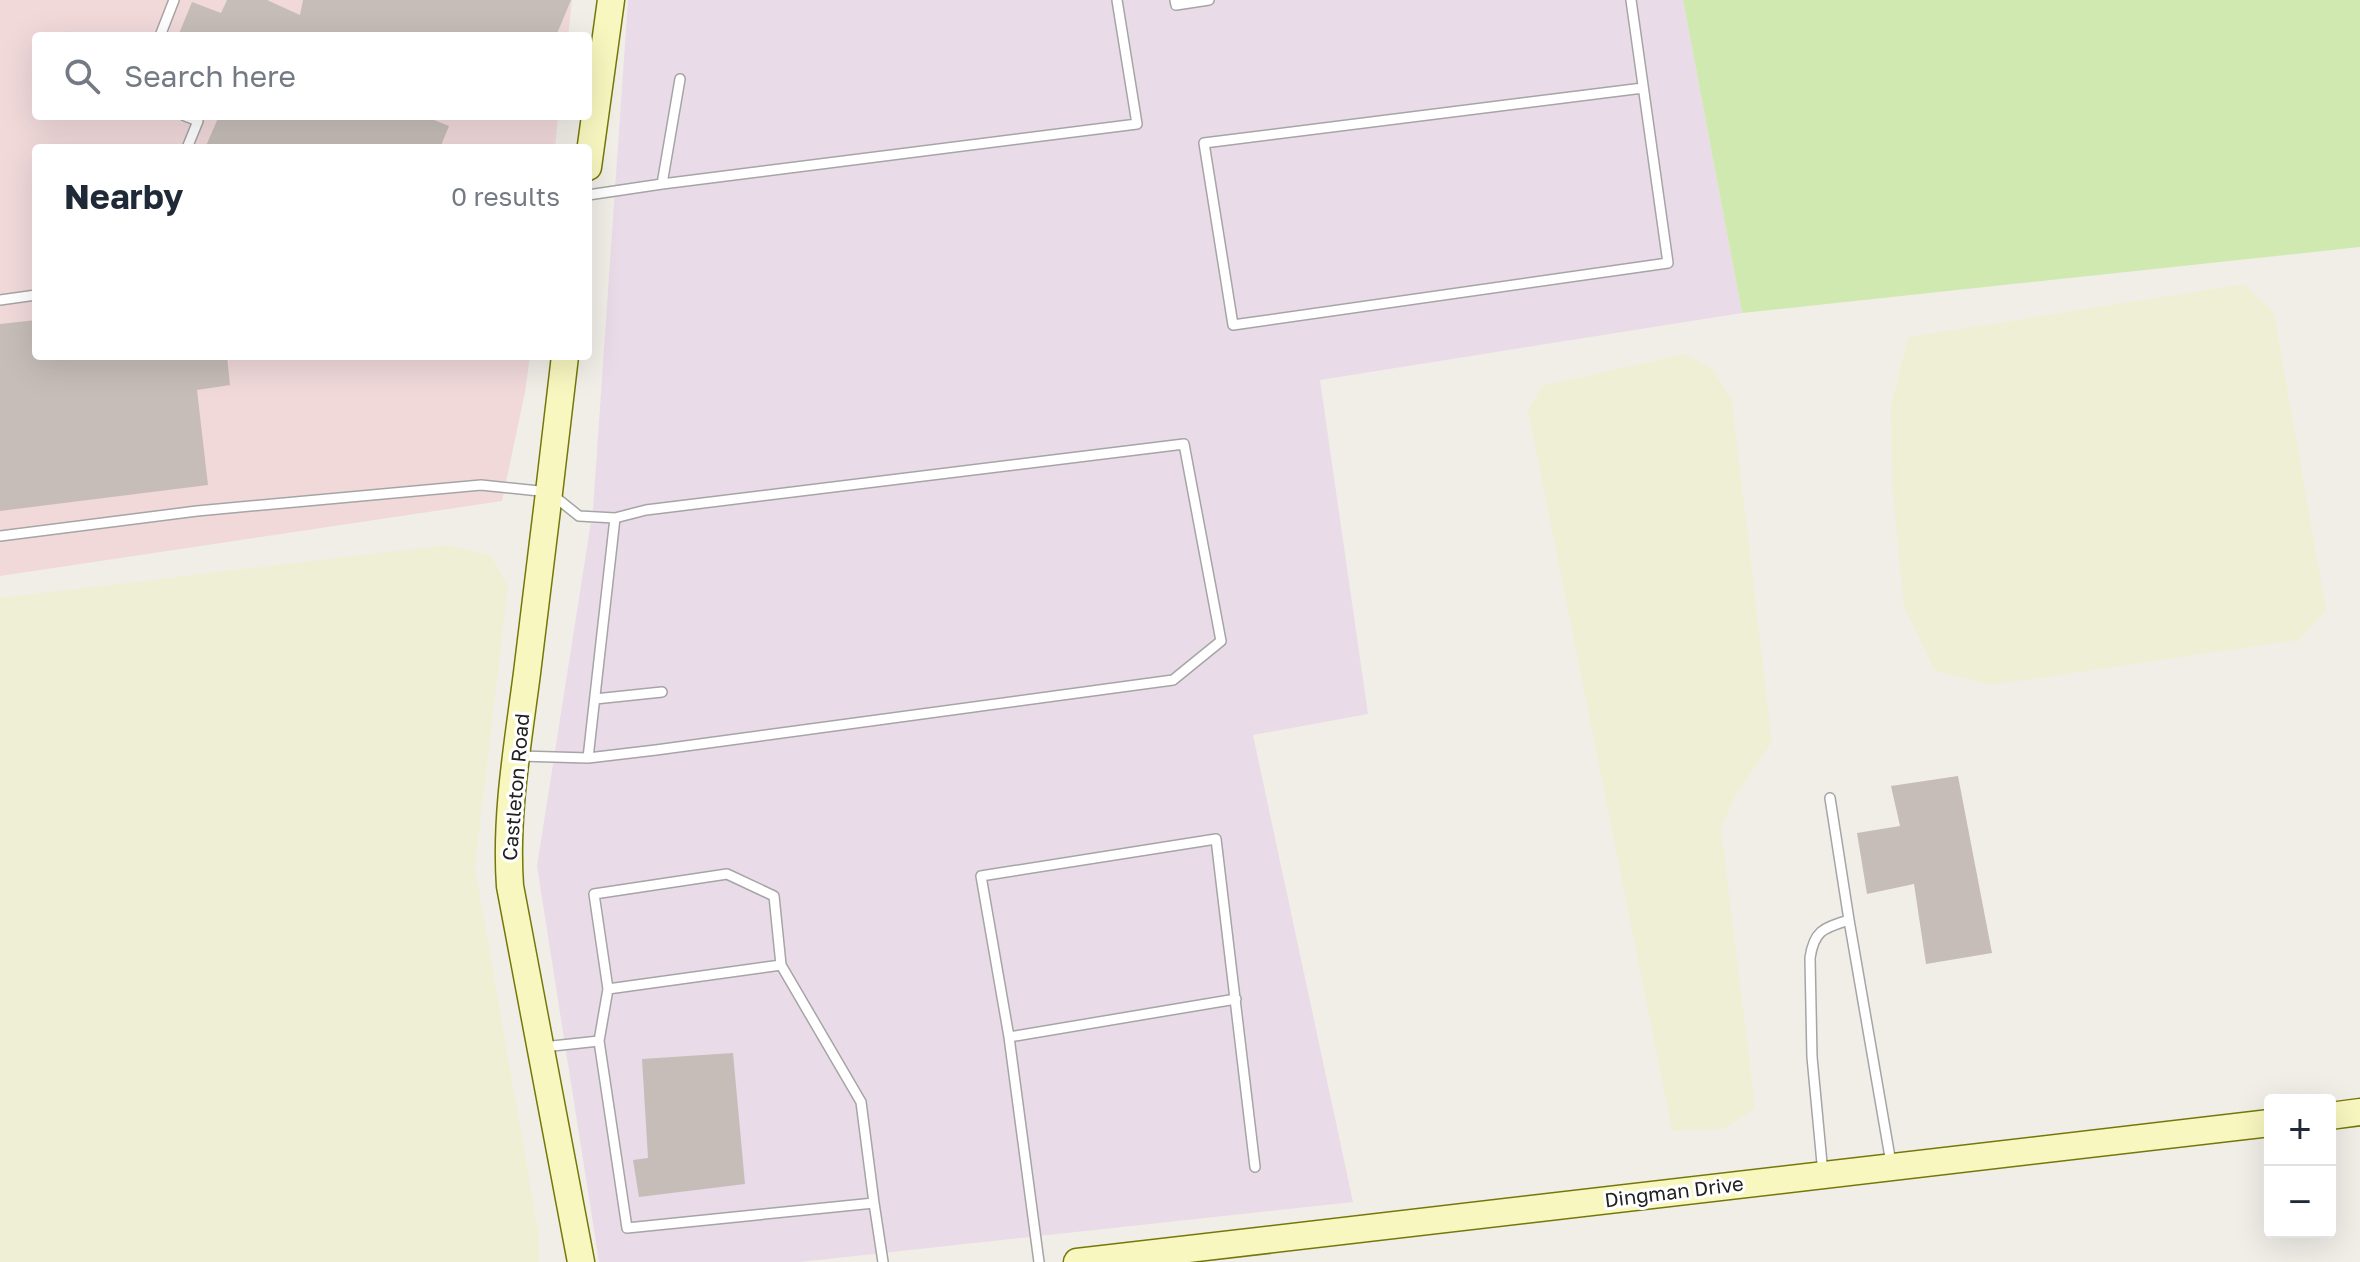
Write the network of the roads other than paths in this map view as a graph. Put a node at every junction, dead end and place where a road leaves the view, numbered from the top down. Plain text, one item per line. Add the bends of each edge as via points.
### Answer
1 (174, 0) edge
2 (611, 0) edge
3 (1117, 0) edge
4 (1175, 0) edge
5 (1209, 0) edge
6 (1631, 0) edge
7 (162, 32) edge
8 (680, 79) dead end
9 (1643, 88) junction
10 (195, 120) edge
11 (189, 144) edge
12 (591, 144) edge
13 (662, 184) junction
14 (592, 194) edge
15 (32, 296) edge
16 (0, 300) edge
17 (565, 360) edge
18 (549, 492) junction
19 (615, 518) junction
20 (0, 536) edge
21 (662, 692) dead end
22 (595, 699) junction
23 (516, 756) junction
24 (588, 758) junction
25 (1830, 798) dead end
26 (1849, 920) junction
27 (781, 965) junction
28 (608, 989) junction
29 (1236, 999) junction
30 (1009, 1037) junction
31 (599, 1041) junction
32 (540, 1048) junction
33 (2360, 1112) edge
34 (2336, 1115) edge
35 (2264, 1124) edge
36 (1255, 1167) dead end
37 (1892, 1167) junction
38 (1823, 1174) junction
39 (874, 1203) junction
40 (581, 1262) edge
41 (883, 1262) edge
42 (1039, 1262) edge
43 (1077, 1262) edge

1 - 7 lane
2 - 12 main road
3 - 13 lane via 1137,124
4 - 5 lane via 1176,5
6 - 9 lane
8 - 13 lane
9 - 9 lane via 1668,263 1233,325 1204,143
10 - 11 lane
13 - 14 lane
15 - 16 lane
17 - 18 main road, Castleton Road
18 - 19 lane via 579,516
18 - 20 lane via 481,485 197,511
18 - 23 main road, Castleton Road
19 - 22 lane
19 - 24 lane via 1184,444 1221,641 1173,680
21 - 22 lane
22 - 24 lane
23 - 24 lane
23 - 32 main road, Castleton Road via 510,886
25 - 26 lane
26 - 37 lane
26 - 38 lane via 1816,936 1810,958
27 - 28 lane
27 - 28 lane via 774,896 727,874 594,894
27 - 39 lane via 861,1102
28 - 31 lane
29 - 30 lane
29 - 30 lane via 1216,839 997,873 981,876
29 - 36 lane
30 - 42 lane
31 - 32 lane
31 - 39 lane via 627,1228
32 - 40 main road, Castleton Road
33 - 34 main road
35 - 37 main road, Dingman Drive
37 - 38 main road, Dingman Drive
38 - 43 main road, Dingman Drive
39 - 41 lane

